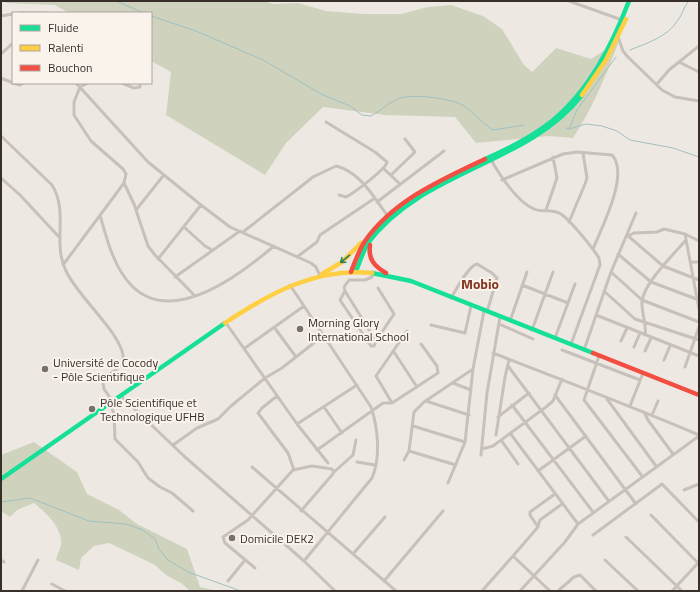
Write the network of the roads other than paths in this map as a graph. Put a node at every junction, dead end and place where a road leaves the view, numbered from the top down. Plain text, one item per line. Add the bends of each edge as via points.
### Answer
1 (569, 1) edge
2 (629, 1) edge
3 (633, 1) edge
4 (576, 2) edge
5 (12, 14) edge
6 (1, 16) edge
7 (622, 20) junction
8 (618, 37) junction
9 (12, 44) edge
10 (699, 46) edge
11 (1, 54) edge
12 (679, 62) junction
13 (699, 72) edge
14 (1, 78) edge
15 (12, 83) edge
16 (77, 84) edge
17 (86, 84) edge
18 (124, 84) edge
19 (140, 84) edge
20 (657, 84) junction
21 (80, 87) junction
22 (699, 101) edge
23 (326, 122) dead end
24 (1, 136) edge
25 (405, 139) dead end
26 (444, 151) dead end
27 (583, 153) junction
28 (553, 157) junction
29 (490, 158) junction
30 (384, 169) junction
31 (391, 175) junction
32 (163, 176) junction
33 (1, 178) edge
34 (502, 180) junction
35 (124, 183) junction
36 (365, 184) junction
37 (400, 184) junction
38 (339, 195) dead end
39 (376, 200) junction
40 (201, 205) junction
41 (136, 210) junction
42 (546, 210) junction
43 (636, 213) dead end
44 (100, 215) junction
45 (387, 215) junction
46 (569, 222) junction
47 (184, 227) junction
48 (242, 232) junction
49 (685, 234) junction
50 (627, 236) junction
51 (60, 238) junction
52 (369, 239) junction
53 (686, 240) junction
54 (699, 241) edge
55 (274, 246) junction
56 (593, 249) junction
57 (212, 250) junction
58 (618, 254) junction
59 (297, 257) junction
60 (158, 259) junction
61 (691, 262) junction
62 (699, 262) edge
63 (63, 265) junction
64 (663, 266) junction
65 (353, 272) junction
66 (372, 272) junction
67 (527, 272) dead end
68 (553, 272) dead end
69 (611, 272) junction
70 (392, 275) junction
71 (320, 276) junction
72 (175, 277) junction
73 (693, 279) junction
74 (699, 280) edge
75 (651, 282) junction
76 (575, 284) dead end
77 (522, 285) junction
78 (290, 286) junction
79 (378, 288) dead end
80 (604, 291) junction
81 (345, 292) junction
82 (546, 294) junction
83 (195, 296) junction
84 (451, 298) junction
85 (642, 300) junction
86 (698, 300) edge
87 (568, 303) junction
88 (304, 306) junction
89 (470, 306) junction
90 (699, 309) edge
91 (486, 312) junction
92 (596, 315) junction
93 (500, 317) junction
94 (510, 321) junction
95 (645, 322) junction
96 (699, 322) edge
97 (226, 323) junction
98 (499, 324) junction
99 (431, 326) dead end
100 (274, 327) junction
101 (699, 327) edge
102 (627, 328) junction
103 (532, 330) junction
104 (407, 331) dead end
105 (640, 333) junction
106 (324, 335) junction
107 (645, 335) junction
108 (555, 338) junction
109 (651, 338) junction
110 (533, 339) dead end
111 (697, 340) edge
112 (376, 341) junction
113 (621, 341) dead end
114 (421, 344) dead end
115 (571, 344) junction
116 (670, 346) junction
117 (634, 347) dead end
118 (245, 348) junction
119 (562, 350) dead end
120 (584, 350) junction
121 (645, 351) dead end
122 (394, 352) junction
123 (493, 353) junction
124 (690, 353) junction
125 (599, 356) junction
126 (699, 356) edge
127 (296, 357) junction
128 (509, 360) junction
129 (664, 360) dead end
130 (596, 363) junction
131 (508, 366) junction
132 (685, 367) dead end
133 (473, 369) junction
134 (643, 373) junction
135 (265, 378) junction
136 (562, 379) junction
137 (640, 380) junction
138 (453, 383) junction
139 (357, 385) junction
140 (417, 387) junction
141 (586, 389) junction
142 (471, 390) junction
143 (529, 393) junction
144 (555, 395) junction
145 (699, 395) edge
146 (121, 396) junction
147 (277, 396) junction
148 (607, 399) junction
149 (658, 400) dead end
150 (426, 401) junction
151 (111, 402) junction
152 (392, 403) junction
153 (512, 406) junction
154 (630, 406) junction
155 (324, 407) junction
156 (541, 410) junction
157 (372, 412) junction
158 (644, 412) junction
159 (469, 415) junction
160 (652, 415) junction
161 (498, 417) junction
162 (525, 422) junction
163 (297, 424) junction
164 (413, 426) junction
165 (342, 433) junction
166 (510, 434) junction
167 (496, 435) dead end
168 (699, 435) edge
169 (586, 436) junction
170 (356, 440) dead end
171 (501, 440) junction
172 (465, 442) junction
173 (173, 445) junction
174 (570, 448) junction
175 (482, 449) junction
176 (317, 450) junction
177 (409, 451) junction
178 (673, 454) junction
179 (481, 455) dead end
180 (404, 460) dead end
181 (554, 460) junction
182 (356, 462) dead end
183 (328, 463) dead end
184 (518, 464) dead end
185 (375, 465) junction
186 (456, 465) junction
187 (656, 466) junction
188 (252, 467) dead end
189 (294, 470) junction
190 (538, 471) junction
191 (334, 472) junction
192 (642, 476) junction
193 (1, 478) edge
194 (448, 483) dead end
195 (699, 484) edge
196 (276, 488) junction
197 (624, 488) junction
198 (684, 490) dead end
199 (555, 494) junction
200 (608, 500) junction
201 (562, 504) junction
202 (636, 504) junction
203 (193, 511) dead end
204 (301, 511) junction
205 (443, 511) dead end
206 (593, 512) junction
207 (252, 515) junction
208 (651, 515) dead end
209 (385, 517) dead end
210 (699, 522) edge
211 (578, 524) junction
212 (538, 526) junction
213 (328, 532) junction
214 (593, 535) dead end
215 (626, 537) dead end
216 (354, 554) junction
217 (512, 556) junction
218 (38, 560) dead end
219 (245, 560) junction
220 (605, 560) dead end
221 (304, 561) junction
222 (699, 563) edge
223 (255, 568) dead end
224 (534, 576) junction
225 (384, 580) junction
226 (228, 581) dead end
227 (52, 584) dead end
228 (676, 586) junction
229 (22, 591) edge
230 (65, 591) edge
231 (335, 591) edge
232 (396, 591) edge
233 (482, 591) edge
234 (520, 591) edge
235 (550, 591) edge
236 (558, 591) edge
237 (596, 591) edge
238 (638, 591) edge
239 (672, 591) edge
240 (682, 591) edge

1 - 4 street
2 - 7 street
3 - 8 street
4 - 7 street
5 - 6 street
7 - 29 street via 604,56 563,111 529,136
8 - 20 street via 627,56
8 - 29 street via 608,58 566,114 530,139
9 - 11 street
10 - 12 street
12 - 13 street
12 - 20 street
14 - 15 street
16 - 21 street
17 - 21 street
18 - 19 street via 134,88 140,87
20 - 22 street via 671,96
21 - 32 street
21 - 35 street via 74,102 74,115 91,141 123,169 126,174
23 - 30 street via 386,161
24 - 51 street via 52,185 60,208
25 - 31 street via 415,152
26 - 37 street
27 - 28 street
27 - 46 street via 586,184
27 - 56 street via 612,155 617,174 616,191
28 - 34 street
28 - 42 street via 557,178
29 - 34 street
29 - 45 street via 414,195
29 - 52 street via 410,202 391,216
30 - 31 street
30 - 36 street
31 - 37 street
32 - 40 street
32 - 41 street
33 - 51 street
34 - 42 street via 530,207
35 - 41 street
35 - 44 street
36 - 38 street via 346,197
36 - 39 street
36 - 48 street via 339,167 326,169
37 - 39 street
39 - 45 street
39 - 59 street via 320,235 317,242
40 - 47 street
40 - 48 street via 230,227
41 - 60 street via 148,246
42 - 46 street via 555,211
43 - 50 street
44 - 63 street
44 - 83 street via 112,255 133,287 152,299 175,300
45 - 52 street
46 - 56 street
47 - 57 street
47 - 60 street
48 - 55 street
48 - 57 street
49 - 50 street via 664,229
49 - 53 street
49 - 54 street
50 - 58 street
50 - 64 street
51 - 63 street
52 - 65 street
52 - 70 street via 369,258 375,266
52 -> 71 street via 342,262
53 - 61 street
53 - 64 street
55 - 59 street
55 - 83 street via 231,279
56 - 115 street via 600,265
57 - 72 street
58 - 69 street
58 - 75 street
59 - 71 street via 316,267
60 - 72 street
61 - 62 street
61 - 73 street
63 - 151 street via 76,289 120,346 123,356 121,365 105,378 103,383
64 - 73 street
64 - 75 street
65 - 66 street
65 - 71 street
66 - 70 street
66 - 81 street via 370,278 349,280 344,287
67 - 77 street
68 - 82 street
69 - 80 street
69 - 85 street
70 - 84 street
71 - 78 street
72 - 83 street
73 - 74 street
73 - 86 street
75 - 85 street
75 - 86 street
76 - 87 street
77 - 82 street
77 - 94 street
78 - 88 street
78 - 97 street
79 - 112 street via 394,314
80 - 92 street
80 - 95 street via 631,316
81 - 112 street
81 - 112 street via 340,300 371,346 374,346
82 - 87 street
82 - 103 street
84 - 89 street
84 - 91 street via 473,265 477,264 497,278
85 - 95 street
85 - 96 street
86 - 90 street
87 - 108 street
88 - 100 street
88 - 106 street
89 - 91 street
89 - 99 street via 465,333
91 - 93 street
91 - 133 street
92 - 102 street
92 - 120 street
93 - 94 street
93 - 98 street
94 - 103 street
95 - 107 street
95 - 111 street
97 - 118 street
97 - 146 street
98 - 110 street
98 - 123 street
100 - 118 street
100 - 127 street
101 - 111 street
102 - 105 street
102 - 113 street
103 - 108 street
104 - 122 street
105 - 107 street
105 - 117 street
106 - 127 street
106 - 139 street
107 - 109 street
108 - 115 street
109 - 116 street
109 - 121 street
111 - 124 street
114 - 140 street via 439,370
115 - 120 street
116 - 124 street
116 - 129 street
118 - 135 street
119 - 130 street
120 - 125 street
122 - 140 street
122 - 152 street via 385,360 376,376
123 - 128 street
123 - 175 street
124 - 126 street
124 - 132 street
125 - 130 street
125 - 134 street
127 - 135 street
128 - 131 street
128 - 136 street
130 - 137 street
130 - 141 street
131 - 143 street
131 - 161 street
133 - 138 street
133 - 142 street
134 - 137 street
134 - 145 street
135 - 147 street
135 - 173 street via 218,419 197,428
136 - 141 street
136 - 144 street
137 - 154 street
138 - 142 street
138 - 150 street
139 - 155 street
139 - 157 street
140 - 152 street
141 - 148 street
141 - 192 street via 584,400
142 - 159 street
143 - 153 street
143 - 156 street
144 - 156 street via 553,401
144 - 169 street
146 - 151 street
146 - 173 street
147 - 163 street
147 - 189 street via 258,413 288,453
148 - 154 street
148 - 187 street
149 - 160 street
150 - 159 street
150 - 164 street via 414,412
151 - 193 street
151 - 203 street via 115,439 138,462 148,478 172,493
152 - 157 street via 383,403
153 - 161 street
153 - 162 street
154 - 158 street
155 - 163 street
155 - 165 street
156 - 162 street
156 - 174 street
157 - 165 street
157 - 185 street via 377,430
158 - 160 street
158 - 178 street
159 - 172 street
160 - 168 street
161 - 167 street
162 - 166 street
162 - 181 street
163 - 176 street
164 - 172 street
164 - 177 street
165 - 176 street
166 - 171 street
166 - 190 street
168 - 178 street
169 - 174 street
169 - 197 street
170 - 191 street via 353,455
171 - 175 street via 490,448
171 - 184 street
172 - 186 street
173 - 207 street
174 - 181 street
174 - 200 street
175 - 179 street
176 - 183 street
177 - 180 street
177 - 186 street
178 - 187 street
181 - 190 street
181 - 206 street
182 - 185 street
185 - 213 street via 370,480
186 - 194 street
187 - 192 street
188 - 196 street
189 - 191 street via 312,466 332,469
189 - 196 street
190 - 199 street
191 - 204 street
192 - 197 street
195 - 198 street
196 - 204 street
196 - 207 street
197 - 200 street
197 - 202 street
199 - 201 street
199 - 212 street via 529,513
200 - 206 street
201 - 211 street
201 - 212 street via 540,520
202 - 210 street via 664,484
202 - 214 street
204 - 213 street
205 - 225 street
206 - 211 street
207 - 219 street via 223,537 224,543
207 - 221 street
208 - 222 street
209 - 216 street
211 - 224 street
212 - 217 street
213 - 216 street
213 - 221 street
215 - 228 street
216 - 225 street
217 - 224 street
217 - 233 street
218 - 229 street
219 - 223 street
219 - 226 street
220 - 238 street
221 - 231 street
222 - 228 street
224 - 234 street
224 - 235 street
225 - 232 street
227 - 230 street
228 - 239 street
228 - 240 street
236 - 237 street via 580,575

